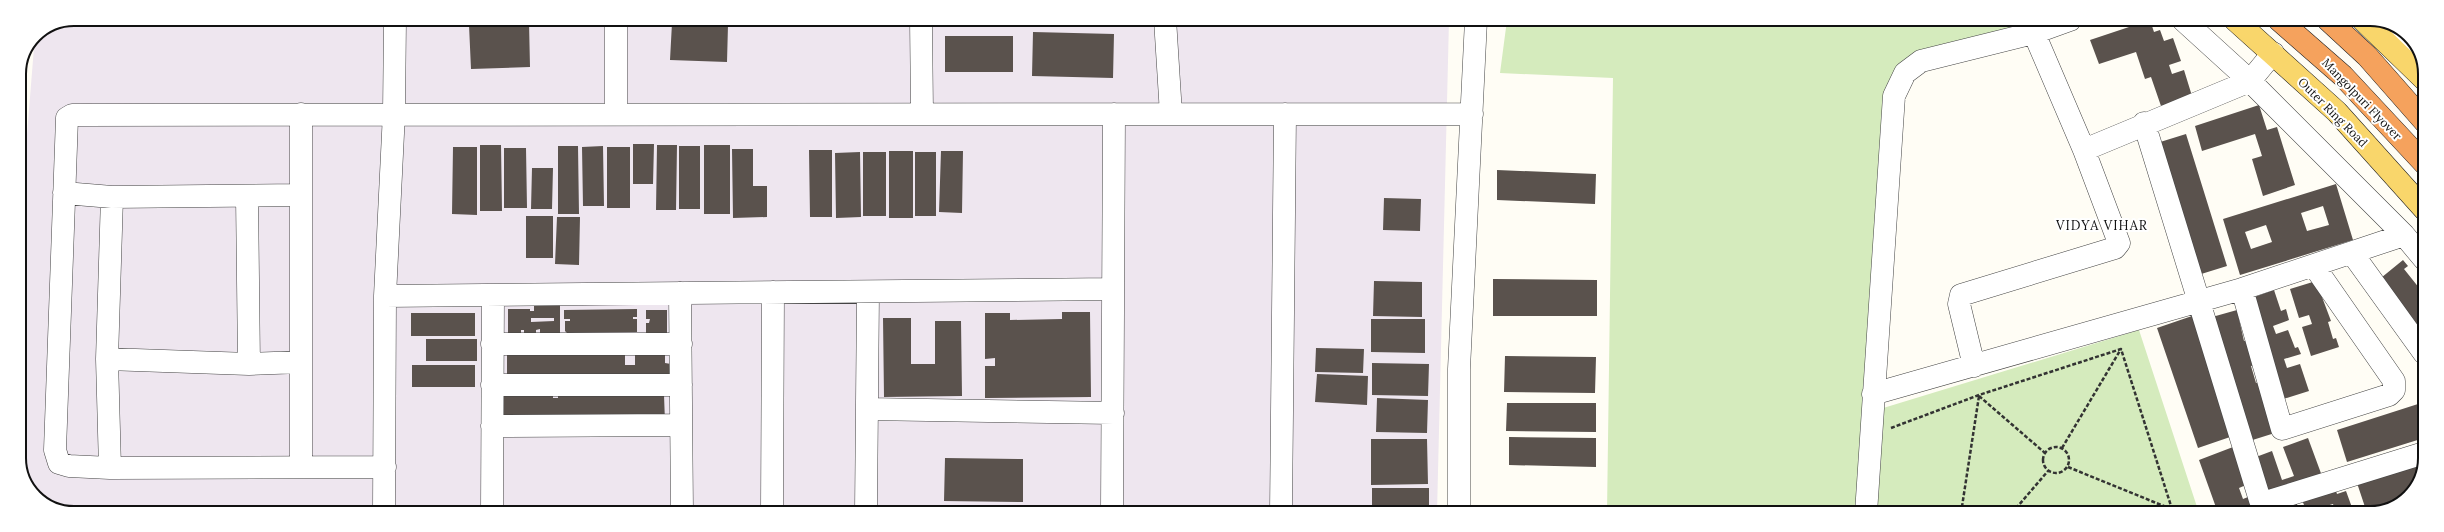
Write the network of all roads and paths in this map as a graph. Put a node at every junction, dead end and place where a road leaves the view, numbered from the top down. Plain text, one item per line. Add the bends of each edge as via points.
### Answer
1 (395, 26) edge
2 (616, 26) edge
3 (920, 26) edge
4 (1165, 26) edge
5 (1476, 26) edge
6 (2053, 26) edge
7 (2190, 26) edge
8 (2242, 26) edge
9 (2286, 26) edge
10 (2334, 26) edge
11 (2369, 26) edge
12 (2034, 33) junction
13 (2273, 53) junction
14 (2418, 73) edge
15 (2250, 81) junction
16 (394, 113) junction
17 (302, 114) junction
18 (616, 114) junction
19 (922, 114) junction
20 (1114, 114) junction
21 (1171, 114) junction
22 (1285, 114) junction
23 (1472, 114) junction
24 (2418, 114) edge
25 (2144, 123) junction
26 (2084, 150) junction
27 (2418, 156) edge
28 (64, 193) junction
29 (302, 195) junction
30 (247, 196) junction
31 (112, 197) junction
32 (2418, 202) edge
33 (2404, 235) junction
34 (2418, 252) edge
35 (2352, 253) junction
36 (2314, 266) junction
37 (2242, 288) junction
38 (1113, 289) junction
39 (773, 292) junction
40 (868, 292) junction
41 (680, 293) junction
42 (493, 295) junction
43 (385, 296) junction
44 (2198, 300) junction
45 (492, 344) junction
46 (681, 344) junction
47 (2418, 345) edge
48 (2121, 349) junction
49 (107, 359) junction
50 (301, 362) junction
51 (249, 364) junction
52 (1974, 366) junction
53 (492, 385) junction
54 (681, 385) junction
55 (1873, 394) junction
56 (1979, 395) junction
57 (867, 409) junction
58 (1113, 413) junction
59 (682, 425) junction
60 (492, 426) junction
61 (1872, 436) junction
62 (2062, 448) junction
63 (2045, 453) junction
64 (2418, 456) edge
65 (301, 467) junction
66 (385, 467) junction
67 (2068, 467) junction
68 (110, 468) junction
69 (2048, 471) junction
70 (384, 506) edge
71 (492, 506) edge
72 (682, 506) edge
73 (772, 506) edge
74 (866, 506) edge
75 (1112, 506) edge
76 (1281, 506) edge
77 (1459, 506) edge
78 (1867, 506) edge
79 (1962, 506) edge
80 (2018, 506) edge
81 (2165, 506) edge
82 (2171, 506) edge

1 - 16 street
2 - 18 street
3 - 19 street
4 - 21 street
5 - 23 street
6 - 12 street
7 - 15 street
8 - 13 main road, Outer Ring Road
9 - 27 highway, Mangolpuri Flyover via 2343,76
10 - 24 highway via 2367,56
11 - 14 main road
12 - 26 street
12 - 55 street via 1921,61 1905,73 1894,96
13 - 15 street
13 - 32 main road, Outer Ring Road via 2337,112
15 - 25 street
15 - 33 street
16 - 17 street
16 - 18 street
16 - 43 street
17 - 28 street via 72,115 67,118 65,126
17 - 29 street
18 - 19 street
19 - 20 street
20 - 21 street
20 - 38 street
21 - 22 street
22 - 23 street
22 - 76 street
23 - 77 street via 1459,369
25 - 26 street
25 - 44 street
26 - 52 street via 2119,239 2118,245 1961,295 1959,304
28 - 31 street
28 - 68 street via 55,450 59,463 68,466
29 - 30 street
29 - 50 street
30 - 31 street
30 - 51 street
31 - 49 street
33 - 34 street
33 - 35 street
35 - 36 street
35 - 47 street
36 - 37 street
36 - 37 street via 2394,381 2394,390 2389,396 2282,428
37 - 44 street
38 - 40 street
38 - 58 street
39 - 40 street
39 - 41 street
39 - 73 street
40 - 57 street
41 - 42 street
41 - 46 street
42 - 43 street
42 - 45 street
43 - 66 street
44 - 52 street
44 - 64 street via 2256,491 2262,502
45 - 46 street
45 - 53 street
46 - 54 street
48 - 56 path
48 - 62 path
48 - 82 path
49 - 51 street
49 - 68 street
50 - 51 street
50 - 65 street
52 - 55 street
53 - 54 street
53 - 60 street
54 - 59 street
55 - 61 street
56 - 61 path
56 - 63 path
56 - 79 path
57 - 58 street
57 - 74 street
58 - 75 street
59 - 60 street
59 - 72 street
60 - 71 street
61 - 78 street
62 - 63 path via 2054,448
62 - 67 path via 2069,458
63 - 69 path via 2043,463
65 - 66 street
65 - 68 street
66 - 70 street
67 - 69 path via 2058,473
67 - 81 path
69 - 80 path

